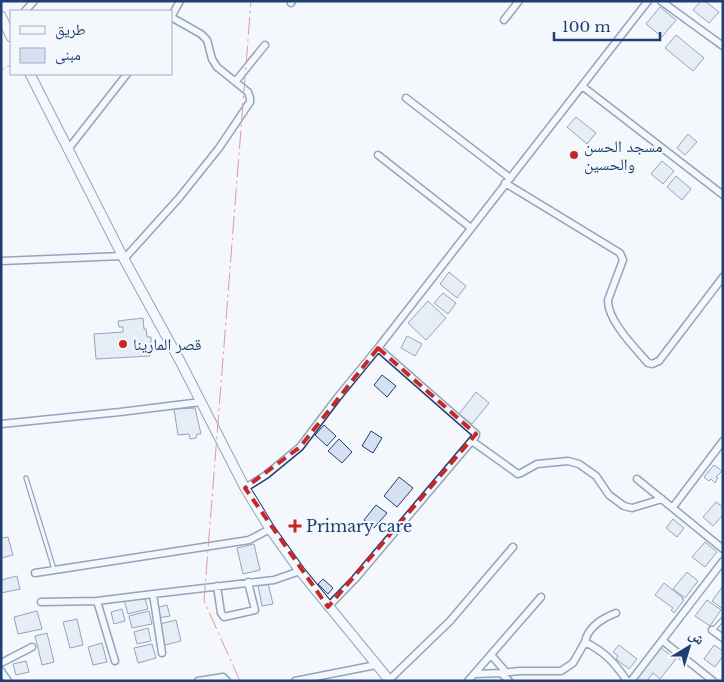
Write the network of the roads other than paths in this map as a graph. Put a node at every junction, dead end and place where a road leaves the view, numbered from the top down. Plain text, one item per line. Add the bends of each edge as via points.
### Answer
1 (180, 1) edge
2 (519, 1) edge
3 (648, 1) edge
4 (661, 1) edge
5 (172, 15) edge
6 (1, 16) edge
7 (172, 18) edge
8 (504, 20) dead end
9 (10, 31) edge
10 (265, 45) dead end
11 (723, 46) edge
12 (31, 75) edge
13 (126, 75) edge
14 (236, 81) junction
15 (582, 86) junction
16 (406, 98) dead end
17 (69, 148) junction
18 (378, 155) dead end
19 (507, 181) junction
20 (723, 195) edge
21 (471, 228) junction
22 (123, 258) junction
23 (1, 260) edge
24 (723, 277) edge
25 (378, 348) junction
26 (201, 402) junction
27 (1, 424) edge
28 (472, 441) junction
29 (723, 441) edge
30 (26, 478) dead end
31 (637, 480) dead end
32 (245, 488) junction
33 (662, 499) junction
34 (673, 507) junction
35 (270, 529) junction
36 (513, 547) dead end
37 (723, 549) edge
38 (723, 561) edge
39 (54, 570) junction
40 (300, 571) junction
41 (35, 573) dead end
42 (248, 582) junction
43 (217, 586) junction
44 (153, 594) junction
45 (541, 597) dead end
46 (97, 601) junction
47 (42, 602) dead end
48 (328, 606) junction
49 (616, 613) dead end
50 (723, 620) edge
51 (712, 630) joint
52 (723, 638) edge
53 (663, 641) junction
54 (585, 642) junction
55 (32, 647) dead end
56 (162, 653) dead end
57 (492, 655) junction
58 (115, 661) dead end
59 (1, 663) edge
60 (376, 665) junction
61 (1, 671) edge
62 (504, 673) junction
63 (475, 674) junction
64 (389, 680) edge
65 (8, 681) edge
66 (198, 681) edge
67 (227, 681) edge
68 (296, 681) edge
69 (468, 681) edge
70 (509, 681) edge
71 (627, 681) edge
72 (632, 681) edge
73 (713, 681) edge

1 - 5 street
2 - 8 street
3 - 15 street
4 - 11 street
6 - 9 main road
7 - 14 street via 201,34 207,40 217,67
10 - 14 street
12 - 17 main road
13 - 17 street
14 - 22 street via 248,92 250,102 179,198
15 - 19 street
15 - 20 street
16 - 19 street
17 - 22 main road
18 - 21 street
19 - 21 street
19 - 24 street via 620,253 623,260 608,306 613,321 648,363 659,361
21 - 25 street
22 - 23 street
22 - 26 main road
25 - 28 street via 474,432
25 - 32 street via 300,447
26 - 27 street
26 - 32 main road
28 - 33 street via 518,474 537,464 559,461 579,464 596,476 609,495 624,506 632,508
28 - 48 street via 355,579
29 - 34 street
30 - 39 lane
31 - 33 street
32 - 35 main road
33 - 34 street
34 - 37 street
35 - 39 street via 249,540
35 - 40 main road
36 - 64 street via 450,621
38 - 53 street
39 - 41 street
40 - 42 street via 279,579
40 - 48 main road
42 - 43 street
42 - 43 street via 255,610 224,616
43 - 44 street
44 - 46 street
44 - 56 street
45 - 57 street
46 - 47 street
46 - 58 street
48 - 60 main road
49 - 54 street via 606,616 589,630
50 - 51 lane
51 - 52 street
53 - 72 street
53 - 73 street
54 - 62 street via 573,663 561,671
54 - 71 street via 600,649
55 - 59 street
57 - 62 street
57 - 63 street
60 - 64 main road
60 - 68 street
61 - 65 street
62 - 63 street
62 - 70 street
63 - 69 street
66 - 67 street via 223,677

